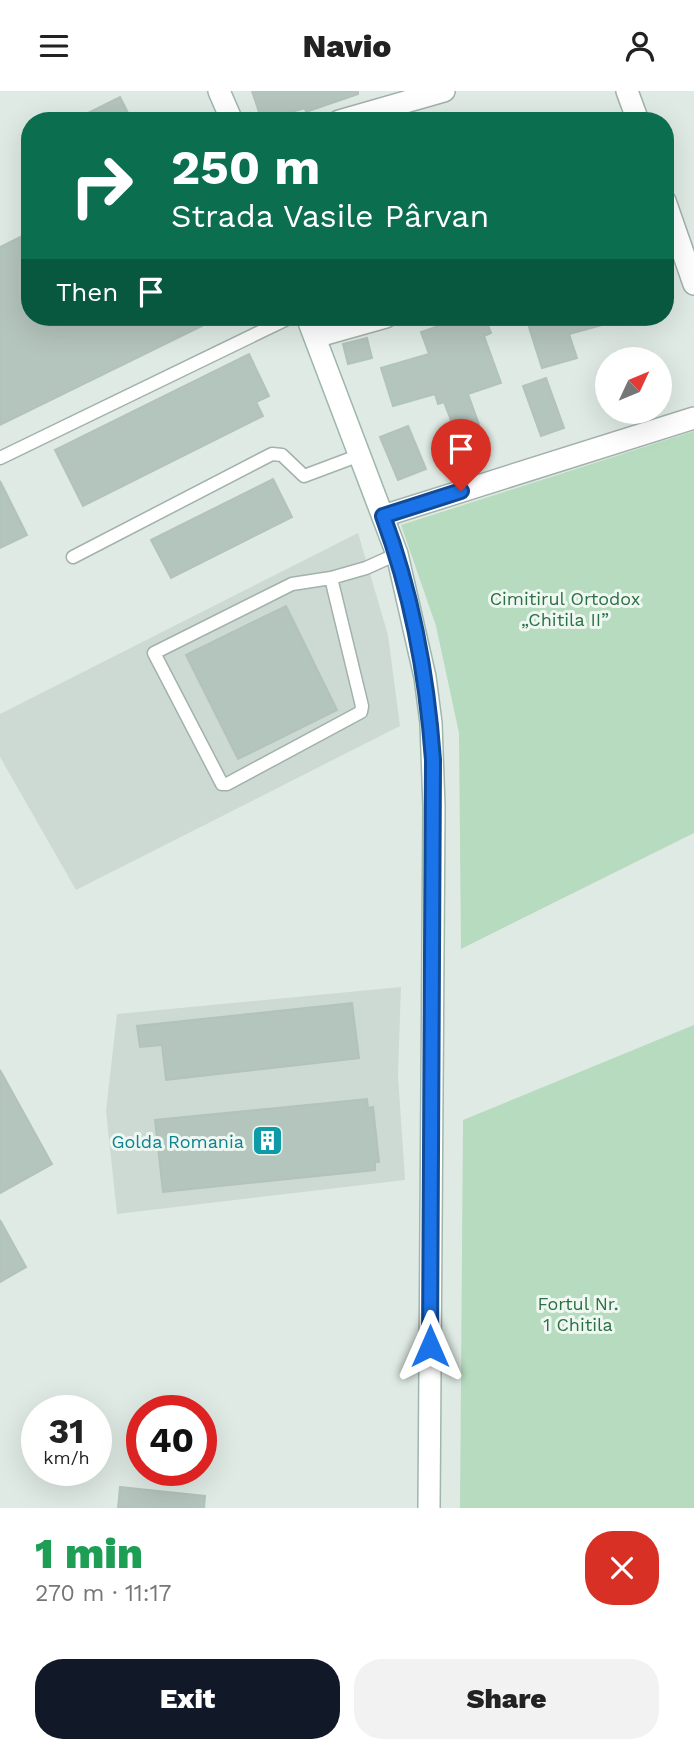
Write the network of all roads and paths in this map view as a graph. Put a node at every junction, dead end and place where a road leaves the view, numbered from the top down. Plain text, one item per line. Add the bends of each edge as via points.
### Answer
1 (219, 91) edge
2 (444, 91) edge
3 (627, 91) edge
4 (228, 112) edge
5 (370, 112) edge
6 (635, 112) edge
7 (678, 231) edge
8 (694, 284) edge
9 (272, 326) edge
10 (311, 326) edge
11 (354, 326) edge
12 (315, 337) junction
13 (694, 418) edge
14 (360, 456) junction
15 (0, 458) edge
16 (383, 516) junction
17 (397, 554) junction
18 (73, 557) dead end
19 (331, 578) junction
20 (429, 1508) edge

1 - 4 street
2 - 5 street
3 - 6 street
7 - 8 street
9 - 15 lane
10 - 12 street
11 - 12 street
12 - 14 street
13 - 16 street
14 - 16 street
14 - 18 lane via 304,476 282,455 272,454
16 - 17 street
17 - 19 lane
17 - 20 street via 425,677 433,760
19 - 19 lane via 292,585 153,653 222,784 361,712

